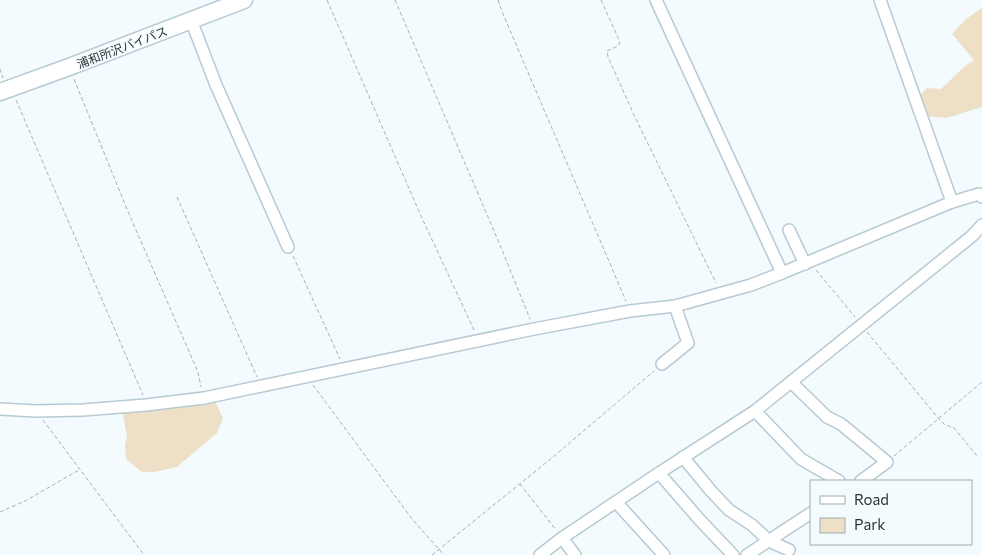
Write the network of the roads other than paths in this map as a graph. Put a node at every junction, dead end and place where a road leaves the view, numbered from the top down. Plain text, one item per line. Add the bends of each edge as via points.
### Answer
1 (214, 0) edge
2 (244, 0) edge
3 (656, 0) edge
4 (880, 0) edge
5 (191, 20) junction
6 (3, 82) edge
7 (982, 198) edge
8 (952, 202) junction
9 (982, 225) edge
10 (790, 230) dead end
11 (288, 246) road end
12 (807, 263) junction
13 (782, 273) junction
14 (675, 306) junction
15 (662, 364) road end
16 (791, 382) junction
17 (0, 409) edge
18 (755, 411) junction
19 (683, 457) junction
20 (659, 472) junction
21 (837, 480) edge
22 (862, 480) edge
23 (616, 502) junction
24 (810, 514) edge
25 (562, 538) junction
26 (769, 540) junction
27 (789, 550) dead end
28 (540, 555) edge
29 (575, 555) edge
30 (664, 555) edge
31 (733, 555) edge
32 (747, 555) edge

1 - 6 highway, 浦和所沢バイパス
2 - 5 highway, 浦和所沢バイパス
3 - 13 street
4 - 8 street
5 - 6 highway, 浦和所沢バイパス via 69,67
5 - 11 street via 216,85
7 - 8 street via 979,194
8 - 12 street
9 - 16 street
10 - 12 street
12 - 13 street
13 - 14 street
14 - 15 street via 688,343
14 - 17 street via 534,329 204,398 146,405 36,411
16 - 18 street
16 - 22 street via 827,417 841,424 887,462
18 - 19 street
18 - 21 street via 801,459
19 - 20 street
19 - 26 street via 729,510
20 - 23 street
20 - 31 street
23 - 25 street
23 - 30 street
24 - 26 street
25 - 28 street
25 - 29 street
26 - 27 street
26 - 32 street

